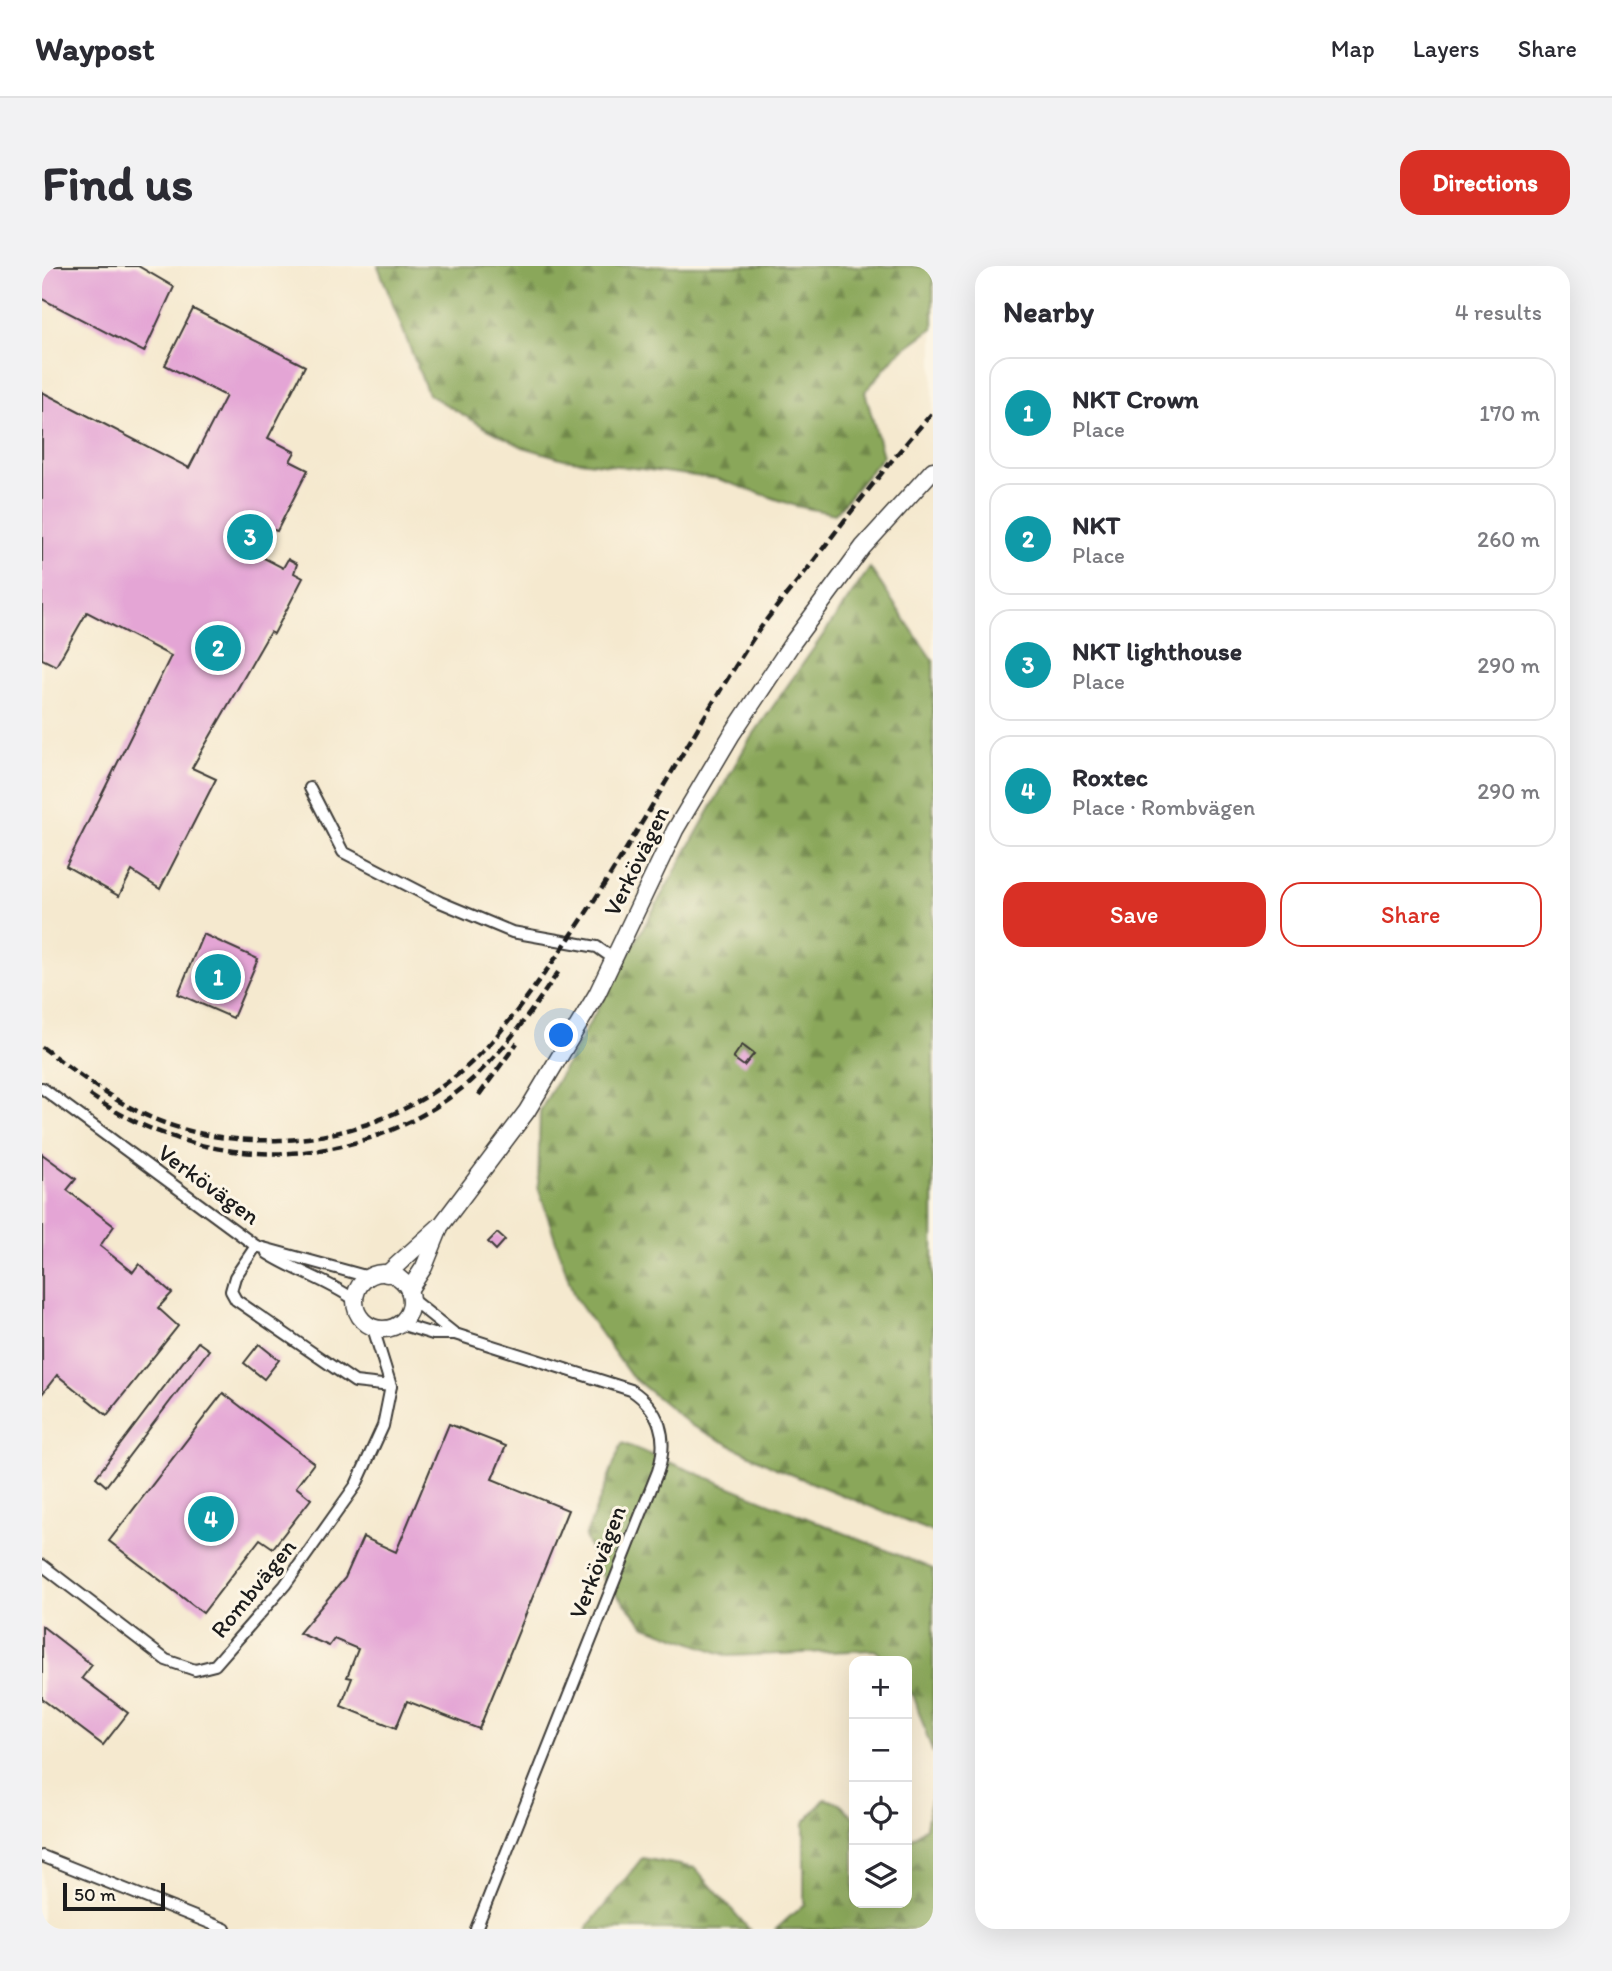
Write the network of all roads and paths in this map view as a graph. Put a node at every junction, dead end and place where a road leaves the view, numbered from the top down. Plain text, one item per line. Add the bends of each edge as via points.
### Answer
1 (933, 470) edge
2 (310, 788) dead end
3 (614, 959) junction
4 (42, 1088) edge
5 (442, 1224) junction
6 (256, 1246) junction
7 (387, 1274) junction
8 (369, 1277) junction
9 (410, 1295) junction
10 (355, 1300) junction
11 (400, 1324) junction
12 (373, 1328) junction
13 (455, 1334) junction
14 (391, 1386) junction
15 (42, 1565) edge
16 (42, 1856) edge
17 (225, 1929) edge
18 (476, 1929) edge

1 - 3 main road, Verkövägen via 863,547 732,734 675,830
2 - 3 street via 342,852 440,902 512,932 597,947
3 - 5 main road, Verkövägen via 554,1070
4 - 6 street, Verkövägen
5 - 7 main road, Verkövägen
5 - 9 main road
6 - 8 street, Verkövägen
6 - 10 street
6 - 14 street via 235,1277 231,1291 236,1300 355,1382
7 - 8 main road, Verkövägen
7 - 9 main road, Verkövägen via 400,1279
8 - 10 main road
9 - 11 main road via 408,1313
9 - 13 street, Verkövägen
10 - 12 main road via 359,1317
11 - 12 main road, Verkövägen
11 - 13 street, Verkövägen via 433,1334
12 - 14 street
13 - 18 street, Verkövägen via 631,1390 652,1410 663,1439 658,1471
14 - 15 street, Rombvägen via 383,1426 356,1485 285,1585 215,1665 195,1670 166,1660
16 - 17 street

